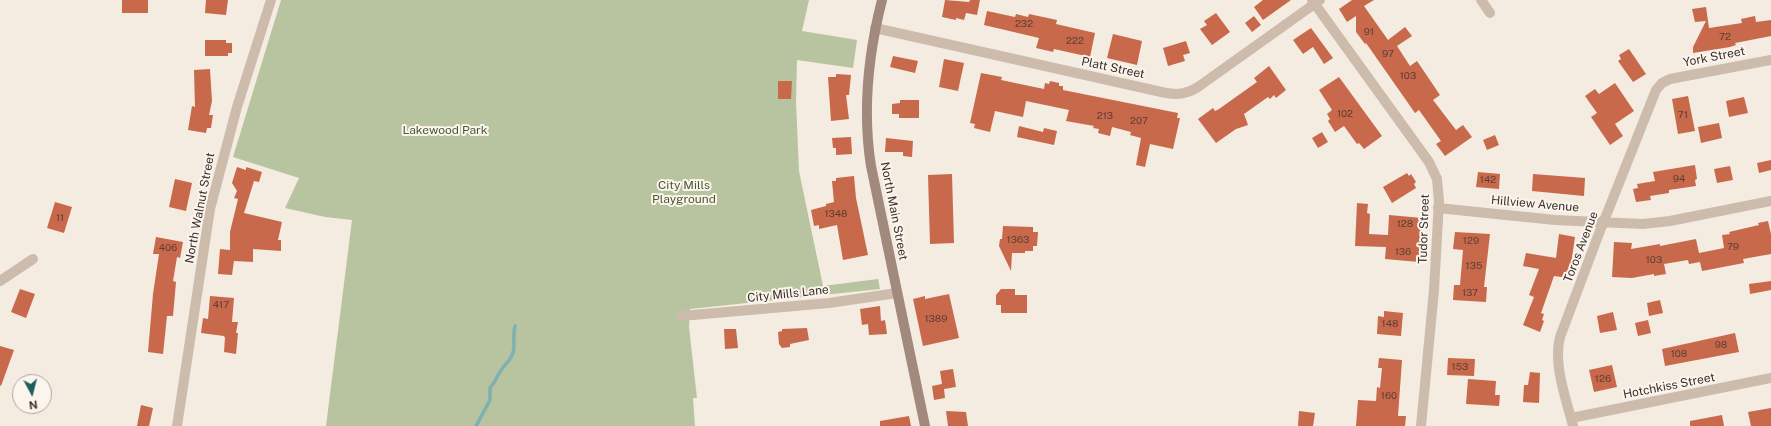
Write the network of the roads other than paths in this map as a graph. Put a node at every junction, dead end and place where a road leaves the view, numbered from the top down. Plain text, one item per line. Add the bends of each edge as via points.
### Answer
1 (271, 0) edge
2 (882, 0) edge
3 (1481, 0) edge
4 (1316, 1) edge
5 (1490, 13) dead end
6 (875, 28) junction
7 (1771, 60) edge
8 (1662, 83) joint
9 (1771, 201) edge
10 (1438, 208) junction
11 (1603, 223) junction
12 (33, 259) dead end
13 (0, 281) edge
14 (897, 293) junction
15 (681, 316) dead end
16 (1771, 378) edge
17 (1572, 422) edge
18 (177, 426) edge
19 (925, 426) edge
20 (1421, 426) edge

1 - 18 street, North Walnut Street via 235,113 212,202
2 - 6 main road, North Main Street
3 - 5 street
4 - 6 street, Platt Street via 1198,87 1179,94
4 - 10 street, Tudor Street via 1432,167 1438,186
6 - 14 main road, North Main Street via 867,78 867,136
7 - 8 street, York Street via 1670,79
8 - 11 street, Toros Avenue via 1653,95
9 - 11 street, Hillview Avenue via 1657,223
10 - 11 street, Hillview Avenue
10 - 20 street, Tudor Street via 1434,290
11 - 17 street, Toros Avenue via 1558,343 1559,362
12 - 13 street
14 - 15 street, City Mills Lane via 829,303
14 - 19 main road, North Main Street
16 - 17 street, Hotchkiss Street

